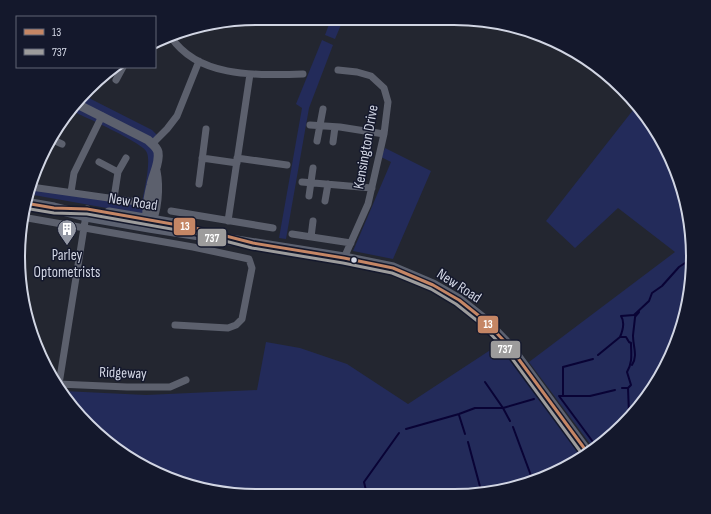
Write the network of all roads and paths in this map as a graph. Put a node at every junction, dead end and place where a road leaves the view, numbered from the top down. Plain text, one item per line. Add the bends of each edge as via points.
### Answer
1 (173, 41) edge
2 (199, 61) junction
3 (122, 68) edge
4 (338, 70) dead end
5 (250, 74) junction
6 (303, 74) dead end
7 (116, 80) dead end
8 (81, 106) edge
9 (323, 109) dead end
10 (102, 116) junction
11 (310, 124) dead end
12 (320, 125) junction
13 (335, 127) junction
14 (206, 129) dead end
15 (384, 134) junction
16 (56, 141) edge
17 (317, 141) dead end
18 (333, 142) dead end
19 (62, 144) dead end
20 (152, 144) junction
21 (126, 158) dead end
22 (202, 158) junction
23 (237, 160) junction
24 (99, 162) dead end
25 (287, 165) dead end
26 (313, 168) dead end
27 (118, 172) junction
28 (302, 182) dead end
29 (311, 183) junction
30 (199, 184) dead end
31 (328, 184) junction
32 (35, 188) edge
33 (372, 188) junction
34 (72, 192) junction
35 (309, 196) dead end
36 (114, 198) junction
37 (325, 201) dead end
38 (137, 202) dead end
39 (31, 203) edge
40 (171, 211) dead end
41 (87, 213) junction
42 (28, 218) edge
43 (228, 220) junction
44 (313, 221) dead end
45 (150, 222) junction
46 (84, 228) junction
47 (273, 228) dead end
48 (292, 234) dead end
49 (311, 237) junction
50 (351, 243) junction
51 (344, 258) junction
52 (175, 325) dead end
53 (59, 378) edge
54 (186, 380) dead end
55 (63, 384) edge
56 (585, 449) edge

1 - 2 street
2 - 5 street via 210,67
2 - 20 street via 177,116
3 - 7 street
4 - 15 street, Kensington Drive via 371,76 384,88 388,102
5 - 6 street
5 - 23 street
8 - 10 street
9 - 12 street
10 - 20 street
10 - 34 street via 74,173
11 - 12 street
12 - 13 street
12 - 17 street
13 - 15 street
13 - 18 street
14 - 22 street
15 - 33 street, Kensington Drive
16 - 19 street
20 - 45 street via 158,151 151,185
21 - 27 street
22 - 23 street
22 - 30 street
23 - 25 street
23 - 43 street
24 - 27 street
26 - 29 street
27 - 36 street
28 - 29 street
29 - 31 street
29 - 35 street
31 - 33 street
31 - 37 street
32 - 34 street
33 - 50 street, Kensington Drive
34 - 36 street
36 - 38 street
39 - 41 main road, New Road
40 - 43 street
41 - 45 main road, New Road
41 - 46 street
42 - 46 street
43 - 47 street
44 - 49 street
45 - 51 main road, New Road via 195,228 253,243
46 - 52 street via 248,259 252,268 242,319 236,325 228,328
46 - 53 street
48 - 49 street
49 - 50 street
50 - 51 street, Kensington Drive
51 - 56 main road, New Road via 393,268 433,285 459,300 508,346
54 - 55 street, Ridgeway via 170,387

